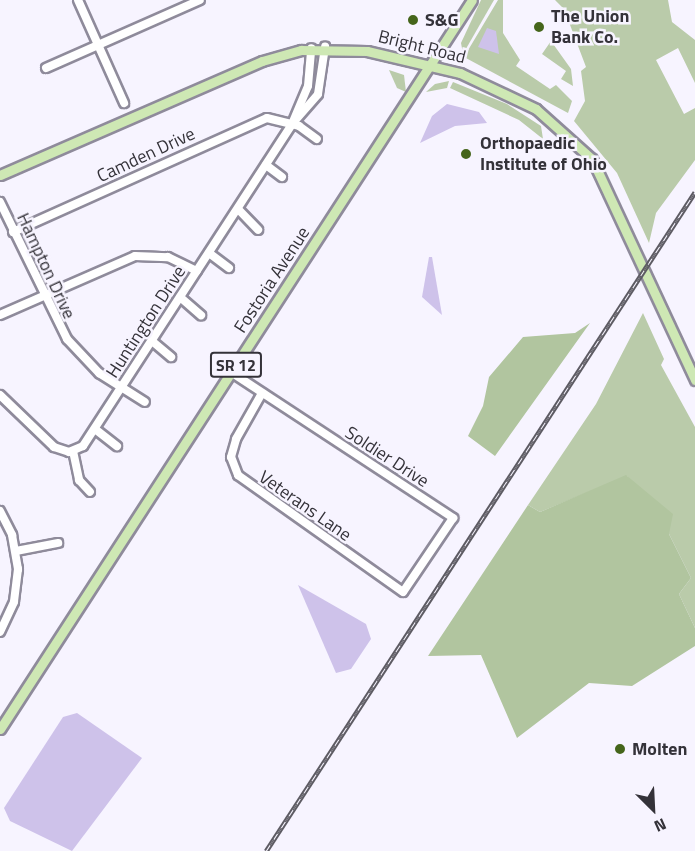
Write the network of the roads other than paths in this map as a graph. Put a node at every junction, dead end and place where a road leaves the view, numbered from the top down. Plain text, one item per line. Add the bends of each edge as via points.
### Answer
1 (78, 0) edge
2 (200, 0) edge
3 (472, 0) edge
4 (98, 45) junction
5 (325, 47) junction
6 (311, 48) junction
7 (432, 65) junction
8 (46, 68) dead end
9 (124, 103) dead end
10 (292, 124) junction
11 (317, 139) dead end
12 (266, 165) junction
13 (0, 175) edge
14 (282, 177) dead end
15 (0, 202) edge
16 (238, 208) junction
17 (258, 230) dead end
18 (13, 232) junction
19 (209, 253) junction
20 (229, 268) dead end
21 (197, 271) junction
22 (42, 296) junction
23 (180, 297) junction
24 (0, 315) edge
25 (201, 315) dead end
26 (152, 340) junction
27 (171, 357) dead end
28 (690, 358) edge
29 (231, 372) junction
30 (695, 380) edge
31 (122, 387) junction
32 (262, 393) junction
33 (0, 395) edge
34 (145, 402) dead end
35 (95, 429) junction
36 (117, 446) dead end
37 (73, 451) junction
38 (90, 492) dead end
39 (0, 511) edge
40 (58, 543) dead end
41 (16, 551) junction
42 (403, 592) joint
43 (0, 632) edge
44 (0, 729) edge

1 - 4 street
2 - 4 street
3 - 7 main road, Fostoria Avenue / SR 12
4 - 8 street
4 - 9 street
5 - 6 main road, Bright Road
5 - 7 main road, Bright Road
5 - 10 street, Huntington Drive via 318,94
6 - 10 street, Huntington Drive via 308,86
6 - 13 main road, Bright Road via 262,61
7 - 28 main road, Bright Road via 514,96 582,148 604,182
7 - 29 main road, Fostoria Avenue / SR 12
10 - 11 street
10 - 12 street, Huntington Drive
10 - 18 street, Camden Drive via 272,117 256,121
12 - 14 street
12 - 16 street, Huntington Drive
15 - 18 street, Hampton Drive
16 - 17 street
16 - 19 street, Huntington Drive
18 - 22 street, Hampton Drive
19 - 20 street
19 - 21 street, Huntington Drive
21 - 22 street via 168,258 135,256
21 - 23 street, Huntington Drive
22 - 24 street
22 - 31 street, Hampton Drive via 74,348
23 - 25 street
23 - 26 street, Huntington Drive
26 - 27 street
26 - 31 street, Huntington Drive
28 - 30 main road, Bright Road
29 - 32 street, Soldier Drive
29 - 44 main road, Fostoria Avenue / SR 12
31 - 34 street, Hampton Drive
31 - 35 street, Huntington Drive
32 - 42 street, Veterans Lane via 236,439 231,457 238,475
32 - 42 street, Soldier Drive via 453,518
33 - 37 street via 54,447
35 - 36 street
35 - 37 street, Huntington Drive
37 - 38 street via 79,480
39 - 41 street
40 - 41 street
41 - 43 street via 16,591

